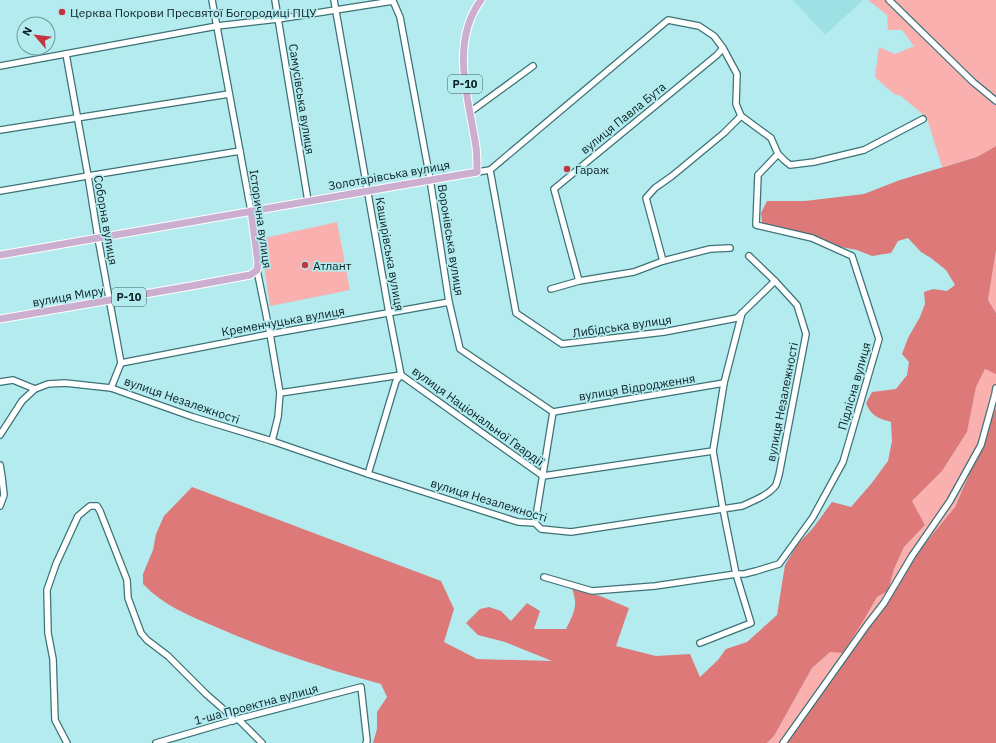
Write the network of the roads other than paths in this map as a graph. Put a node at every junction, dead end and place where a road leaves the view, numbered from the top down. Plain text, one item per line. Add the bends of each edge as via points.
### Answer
1 (212, 0) edge
2 (275, 0) edge
3 (334, 0) edge
4 (482, 0) edge
5 (889, 0) edge
6 (392, 1) edge
7 (336, 10) junction
8 (278, 18) junction
9 (216, 26) junction
10 (723, 48) junction
11 (66, 54) junction
12 (0, 66) edge
13 (533, 66) dead end
14 (229, 94) junction
15 (996, 101) edge
16 (470, 112) junction
17 (741, 116) junction
18 (78, 118) junction
19 (923, 119) dead end
20 (0, 130) edge
21 (240, 151) junction
22 (778, 154) junction
23 (490, 170) junction
24 (477, 172) junction
25 (88, 176) junction
26 (430, 179) junction
27 (368, 190) junction
28 (0, 191) edge
29 (308, 201) junction
30 (250, 211) junction
31 (98, 238) junction
32 (730, 248) dead end
33 (0, 256) edge
34 (749, 256) dead end
35 (663, 261) junction
36 (257, 270) junction
37 (579, 281) junction
38 (775, 281) junction
39 (551, 289) dead end
40 (110, 300) junction
41 (449, 302) junction
42 (389, 313) junction
43 (742, 313) junction
44 (0, 319) edge
45 (270, 334) junction
46 (121, 363) junction
47 (401, 375) junction
48 (0, 382) edge
49 (724, 383) junction
50 (111, 388) junction
51 (996, 388) edge
52 (35, 389) junction
53 (280, 393) junction
54 (553, 412) junction
55 (0, 435) edge
56 (272, 441) junction
57 (713, 451) junction
58 (0, 465) edge
59 (368, 474) junction
60 (542, 476) junction
61 (0, 506) edge
62 (723, 509) junction
63 (534, 523) junction
64 (736, 574) junction
65 (544, 576) dead end
66 (700, 643) dead end
67 (235, 720) junction
68 (67, 743) edge
69 (156, 743) edge
70 (262, 743) edge
71 (366, 743) edge
72 (783, 743) edge

1 - 9 street, Історична вулиця
2 - 8 street, Самусівська вулиця
3 - 7 street, Каширівська вулиця
4 - 16 main road, Р-10 via 471,18 464,43 464,79
5 - 15 street
6 - 7 street
6 - 26 street, Воронівська вулиця via 400,17
7 - 8 street
7 - 27 street, Каширівська вулиця
8 - 9 street
8 - 29 street, Самусівська вулиця
9 - 11 street
9 - 14 street, Історична вулиця
10 - 17 street via 737,74 736,104
10 - 23 street via 714,36 700,26 668,20
10 - 37 street, вулиця Павла Бута via 554,189
11 - 12 street
11 - 18 street, Соборна вулиця
13 - 16 street
14 - 18 street
14 - 21 street, Історична вулиця
16 - 24 main road, Р-10
17 - 22 street via 771,138
17 - 35 street via 646,198
18 - 20 street
18 - 25 street, Соборна вулиця
19 - 22 street via 864,150 790,165
21 - 25 street
21 - 30 street, Історична вулиця
22 - 64 street, Підлісна вулиця via 758,175 756,225 812,238 852,256 879,339 843,462 813,517 779,564
23 - 24 street, Золотарівська вулиця
23 - 43 street, Либідська вулиця via 516,313 562,344 664,332 737,318
24 - 26 main road, Золотарівська вулиця
25 - 28 street
25 - 31 street, Соборна вулиця
26 - 27 main road, Золотарівська вулиця
26 - 41 street, Воронівська вулиця
27 - 29 main road, Золотарівська вулиця
27 - 42 street, Каширівська вулиця
29 - 30 main road, Золотарівська вулиця
30 - 31 main road, Золотарівська вулиця
30 - 36 main road, Історична вулиця
31 - 33 main road, Золотарівська вулиця
31 - 40 street, Соборна вулиця
32 - 35 street
34 - 38 street, вулиця Незалежності
35 - 37 street via 634,272
36 - 40 main road, вулиця Миру / Р-10 via 250,274
36 - 45 street, Історична вулиця
37 - 39 street
38 - 43 street, Либідська вулиця
38 - 62 street, вулиця Незалежності via 797,305 806,334 779,475 776,485 759,498 742,506
40 - 44 main road, вулиця Миру / Р-10
40 - 46 street, Соборна вулиця
41 - 42 street, Кременчуцька вулиця
41 - 54 street, Воронівська вулиця via 460,349
42 - 45 street, Кременчуцька вулиця
42 - 47 street, Каширівська вулиця
43 - 49 street
45 - 46 street, Кременчуцька вулиця
45 - 53 street, Історична вулиця
46 - 50 street
47 - 53 street, вулиця Національної Гвардії
47 - 59 street via 396,380
47 - 60 street, вулиця Національної Гвардії
48 - 52 street via 13,380
49 - 54 street, вулиця Відродження
49 - 57 street
50 - 52 street, вулиця Незалежності via 65,383 48,384
50 - 56 street, вулиця Незалежності
51 - 72 street via 981,445 950,501 912,556 884,603
52 - 55 street, вулиця Незалежності via 22,401
53 - 56 street, Історична вулиця
54 - 60 street
56 - 59 street, вулиця Незалежності
57 - 60 street, вулиця Національної Гвардії
57 - 62 street
58 - 61 street via 4,495
59 - 63 street, вулиця Незалежності via 518,522
60 - 63 street
62 - 63 street, вулиця Незалежності via 571,532 541,529
62 - 64 street
64 - 65 street, Підлісна вулиця via 655,586 592,591
64 - 66 street via 751,623
67 - 68 street via 141,633 128,598 127,580 100,511 97,506 90,506 78,516 47,590 55,720
67 - 69 street, 1-ша Проектна вулиця
67 - 70 street
67 - 71 street, 1-ша Проектна вулиця via 361,686

